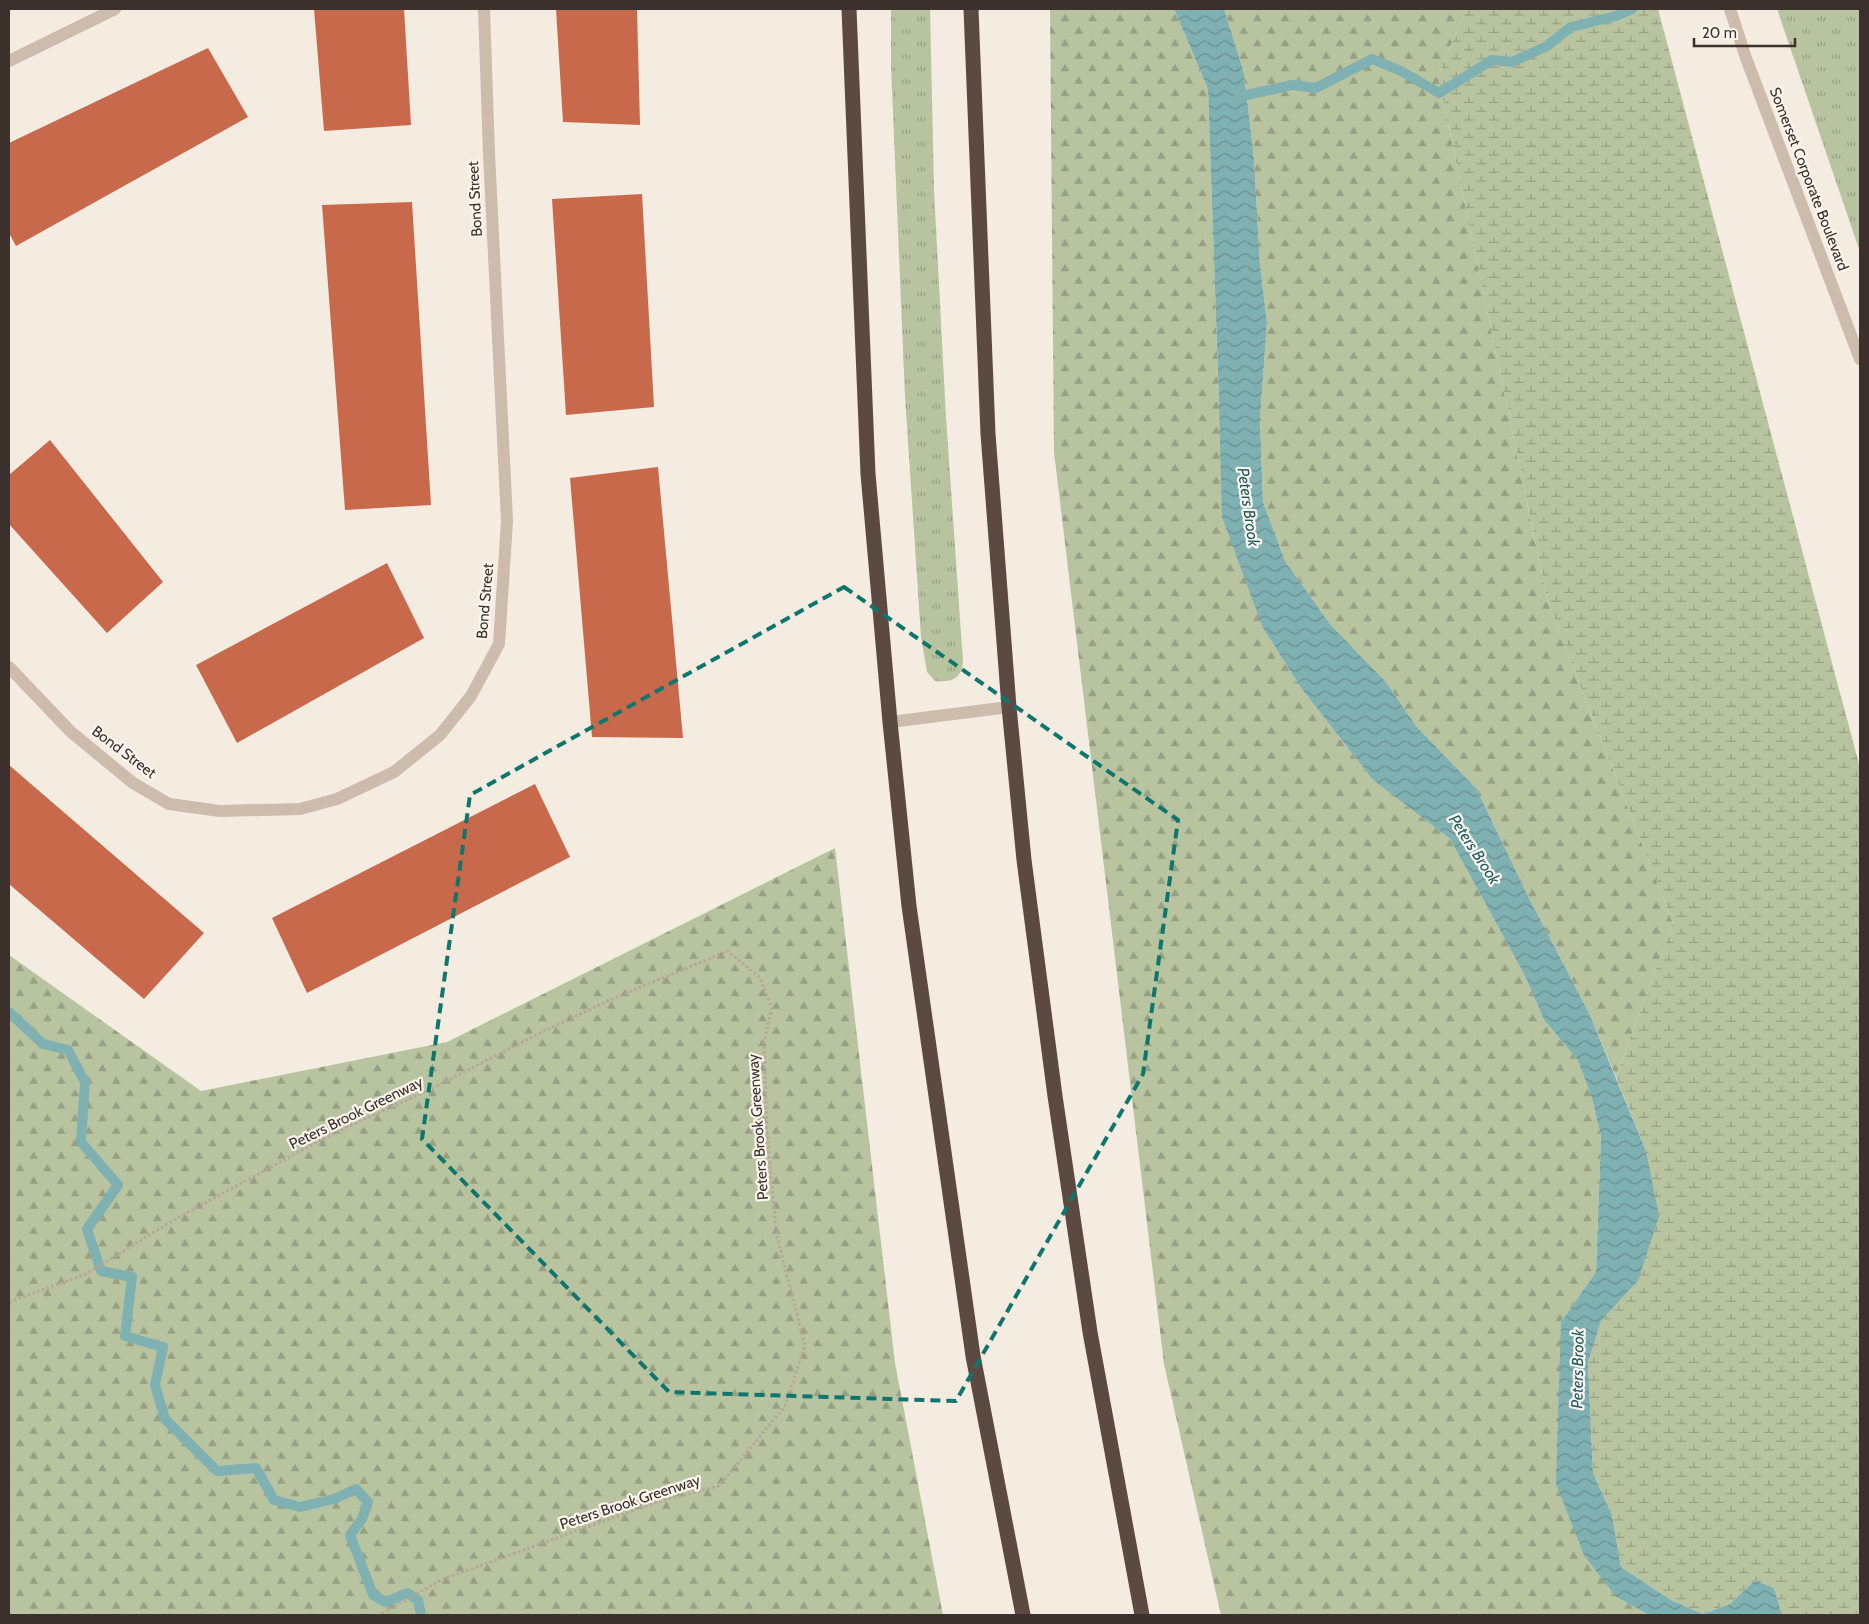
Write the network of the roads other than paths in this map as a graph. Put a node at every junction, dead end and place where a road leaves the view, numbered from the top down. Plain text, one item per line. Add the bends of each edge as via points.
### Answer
1 (116, 9) edge
2 (484, 9) edge
3 (850, 9) edge
4 (971, 9) edge
5 (1730, 9) edge
6 (9, 61) edge
7 (1860, 359) edge
8 (9, 667) edge
9 (1009, 707) junction
10 (890, 722) junction
11 (1023, 1615) edge
12 (1142, 1615) edge

1 - 6 street
2 - 8 street, Bond Street via 507,522 499,644 471,696 440,735 394,772 336,799 300,809 220,811 169,804 133,783 71,732
3 - 10 highway via 868,474
4 - 9 highway via 988,434
5 - 7 street, Somerset Corporate Boulevard
9 - 10 street
9 - 12 highway via 1024,860 1054,1096 1090,1332
10 - 11 highway via 910,916 973,1356

